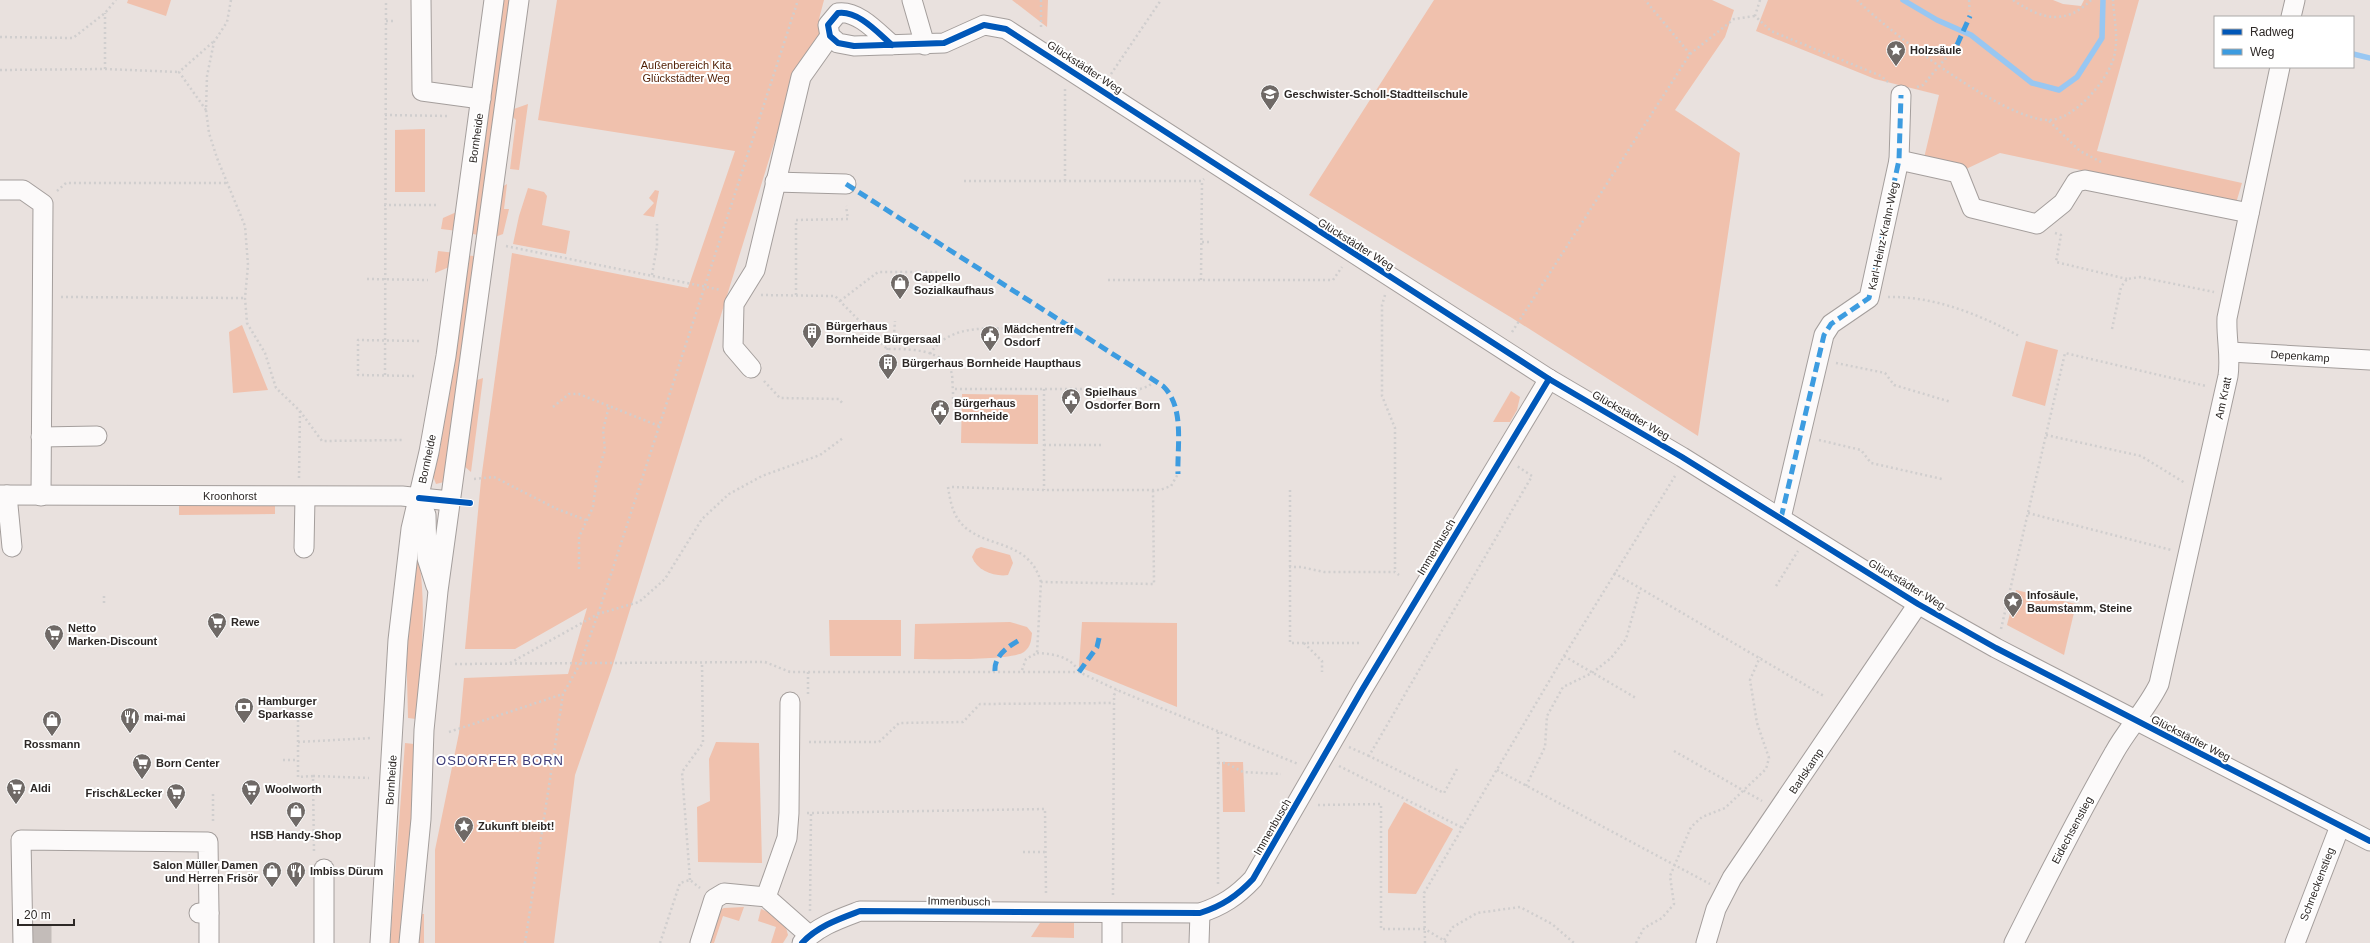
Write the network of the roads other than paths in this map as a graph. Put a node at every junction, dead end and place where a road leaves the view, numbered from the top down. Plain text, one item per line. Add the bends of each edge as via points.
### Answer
1 (421, 0) edge
2 (494, 0) edge
3 (519, 0) edge
4 (912, 0) edge
5 (2295, 0) edge
6 (2291, 16) edge
7 (830, 36) junction
8 (925, 45) junction
9 (892, 46) junction
10 (2280, 68) edge
11 (1901, 94) road end
12 (481, 100) junction
13 (1899, 160) junction
14 (775, 182) junction
15 (846, 184) dead end
16 (0, 190) edge
17 (2250, 212) junction
18 (2230, 352) junction
19 (2370, 360) edge
20 (751, 368) road end
21 (1549, 379) junction
22 (97, 436) dead end
23 (41, 437) junction
24 (4, 495) edge
25 (41, 496) junction
26 (302, 497) junction
27 (419, 498) junction
28 (450, 501) junction
29 (1781, 518) junction
30 (12, 547) dead end
31 (304, 548) dead end
32 (438, 591) junction
33 (1918, 604) junction
34 (790, 702) dead end
35 (2135, 721) junction
36 (2340, 826) junction
37 (2370, 841) edge
38 (319, 863) road end
39 (766, 897) junction
40 (1112, 913) junction
41 (1200, 913) junction
42 (806, 939) edge
43 (23, 943) edge
44 (209, 943) edge
45 (324, 943) edge
46 (380, 943) edge
47 (409, 943) edge
48 (700, 943) edge
49 (1112, 943) edge
50 (1199, 943) edge
51 (1706, 943) edge
52 (2014, 943) edge
53 (2294, 943) edge

1 - 12 street via 422,91
2 - 12 street, Bornheide
3 - 28 street
4 - 8 street
5 - 6 street
7 - 9 street, Glückstädter Weg via 842,45
7 - 9 street via 830,20 842,12 866,23
7 - 14 street via 801,77
8 - 9 street, Glückstädter Weg
8 - 21 street, Glückstädter Weg via 953,41 984,25 1006,29
10 - 17 street, Am Kratt
11 - 13 street, Karl-Heinz-Krahn-Weg
12 - 27 street, Bornheide via 446,356
13 - 17 street via 1958,173 1972,208 2037,224 2062,203 2076,182 2085,180
13 - 29 street, Karl-Heinz-Krahn-Weg via 1869,298 1831,324 1824,335
14 - 15 street
14 - 20 street via 755,270 734,304 733,347
16 - 23 street via 23,190 43,204
17 - 18 street, Am Kratt via 2227,318 2226,332
18 - 19 street, Depenkamp
18 - 35 street, Am Kratt via 2228,376 2159,684 2153,697
21 - 29 street, Glückstädter Weg
21 - 41 street, Immenbusch via 1318,765 1253,879 1237,895 1218,907
22 - 23 street
23 - 25 street
24 - 25 street, Kroonhorst
24 - 30 street
25 - 26 street, Kroonhorst
26 - 27 street, Kroonhorst
26 - 31 street
27 - 28 street, Kroonhorst
27 - 32 street via 426,515 427,558
27 - 46 street, Bornheide via 411,529 398,640
28 - 32 street
29 - 33 street, Glückstädter Weg
32 - 47 street via 424,730 421,819
33 - 35 street, Glückstädter Weg
33 - 51 street, Barlskamp via 1732,878 1716,909
34 - 39 street via 787,838
35 - 36 street, Glückstädter Weg
35 - 52 street, Eidechsenstieg via 2079,815
36 - 37 street, Glückstädter Weg
36 - 53 street, Schneckenstieg
38 - 45 street
39 - 42 street
39 - 48 street via 724,893 714,899
40 - 41 street, Immenbusch
40 - 42 street, Immenbusch via 860,911 832,921
40 - 49 street
41 - 50 street
43 - 44 street via 21,840 208,842 204,913

